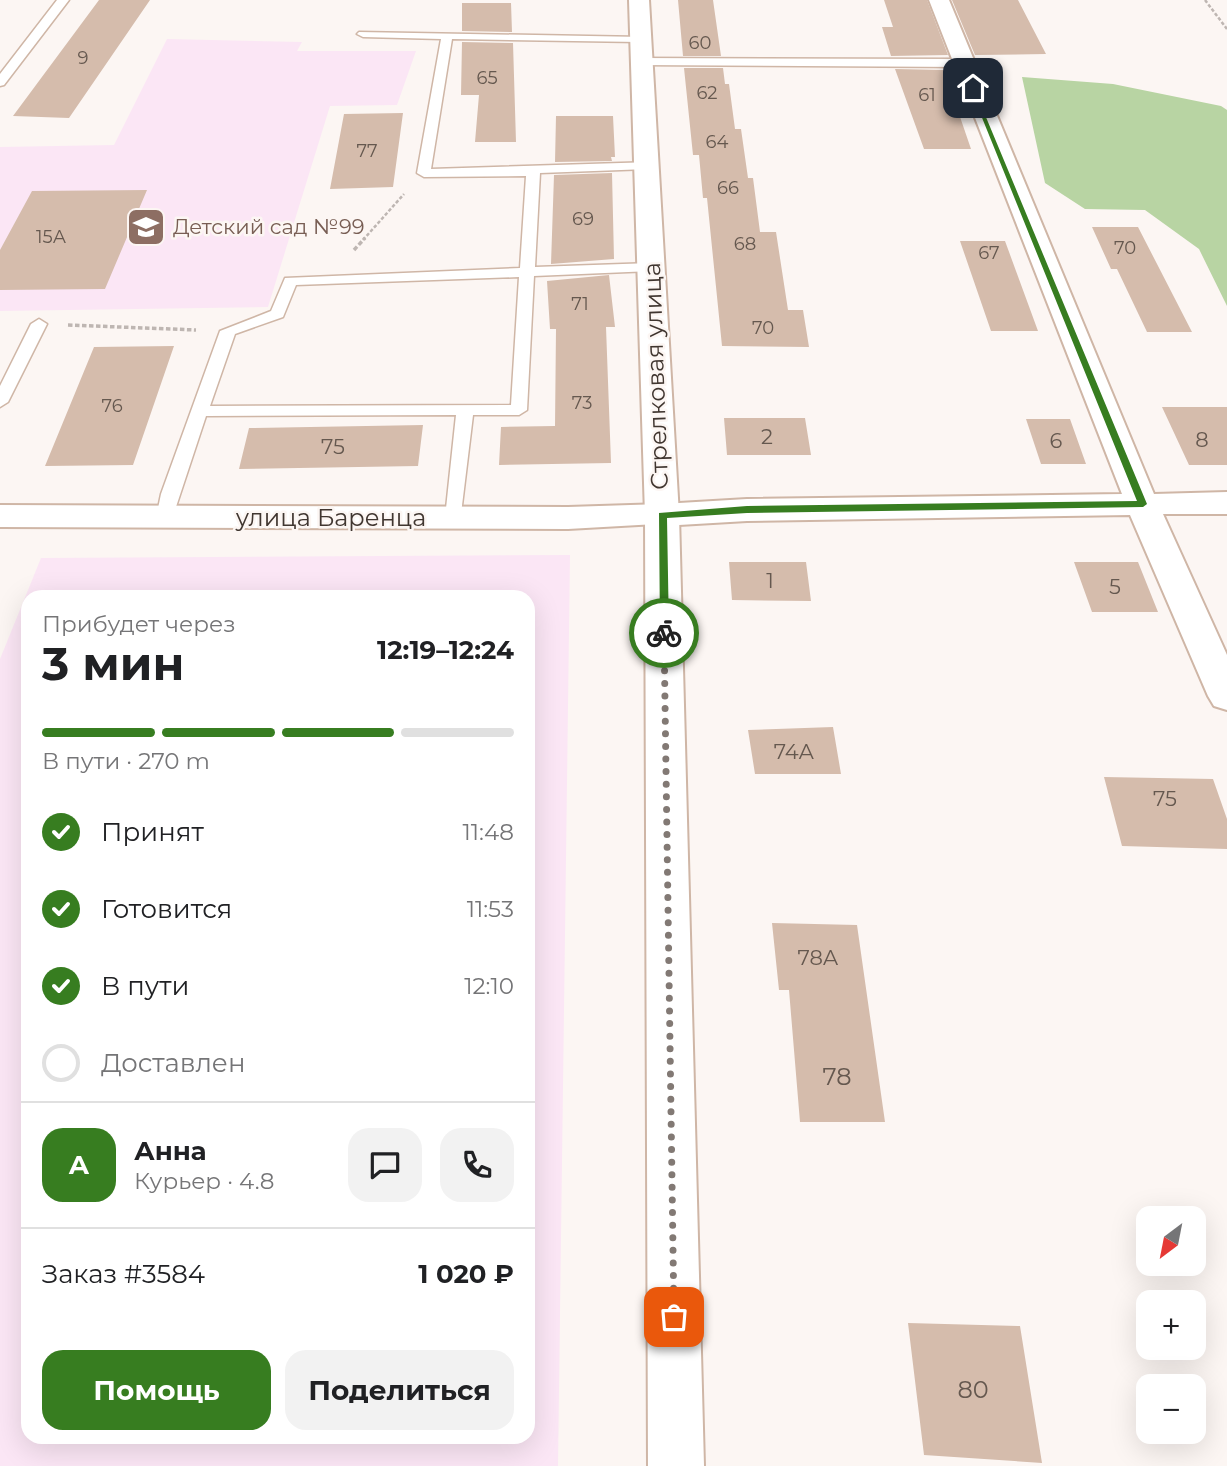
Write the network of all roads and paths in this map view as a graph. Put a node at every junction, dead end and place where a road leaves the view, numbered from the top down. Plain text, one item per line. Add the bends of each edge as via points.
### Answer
1 (63, 0) edge
2 (639, 0) edge
3 (939, 0) edge
4 (1205, 0) edge
5 (1227, 29) edge
6 (363, 34) dead end
7 (447, 35) junction
8 (640, 50) junction
9 (963, 63) junction
10 (0, 82) edge
11 (648, 165) junction
12 (527, 170) dead end
13 (424, 173) junction
14 (652, 267) junction
15 (527, 272) junction
16 (328, 280) junction
17 (39, 324) joint
18 (228, 331) junction
19 (0, 402) edge
20 (465, 410) junction
21 (200, 411) junction
22 (1227, 503) edge
23 (1143, 504) junction
24 (662, 515) junction
25 (0, 516) edge
26 (165, 518) junction
27 (454, 518) junction
28 (1227, 696) edge
29 (676, 1466) edge

1 - 10 lane
2 - 8 street, Стрелковая улица
3 - 9 street
4 - 5 path
6 - 7 lane
7 - 8 lane
7 - 13 lane
8 - 9 lane
8 - 11 street, Стрелковая улица
9 - 23 street
11 - 12 lane
11 - 14 street, Стрелковая улица
13 - 15 lane via 533,172
13 - 16 path
14 - 15 lane
14 - 24 street, Стрелковая улица
15 - 16 lane
15 - 20 lane via 519,410
16 - 18 lane via 290,281 278,314
17 - 18 path
17 - 19 lane
18 - 21 lane
20 - 21 lane
20 - 27 lane
21 - 26 lane
22 - 23 street, улица Баренца
23 - 24 street, улица Баренца
23 - 28 street
24 - 27 street, улица Баренца
24 - 29 street, Стрелковая улица
25 - 26 street, улица Баренца
26 - 27 street, улица Баренца

